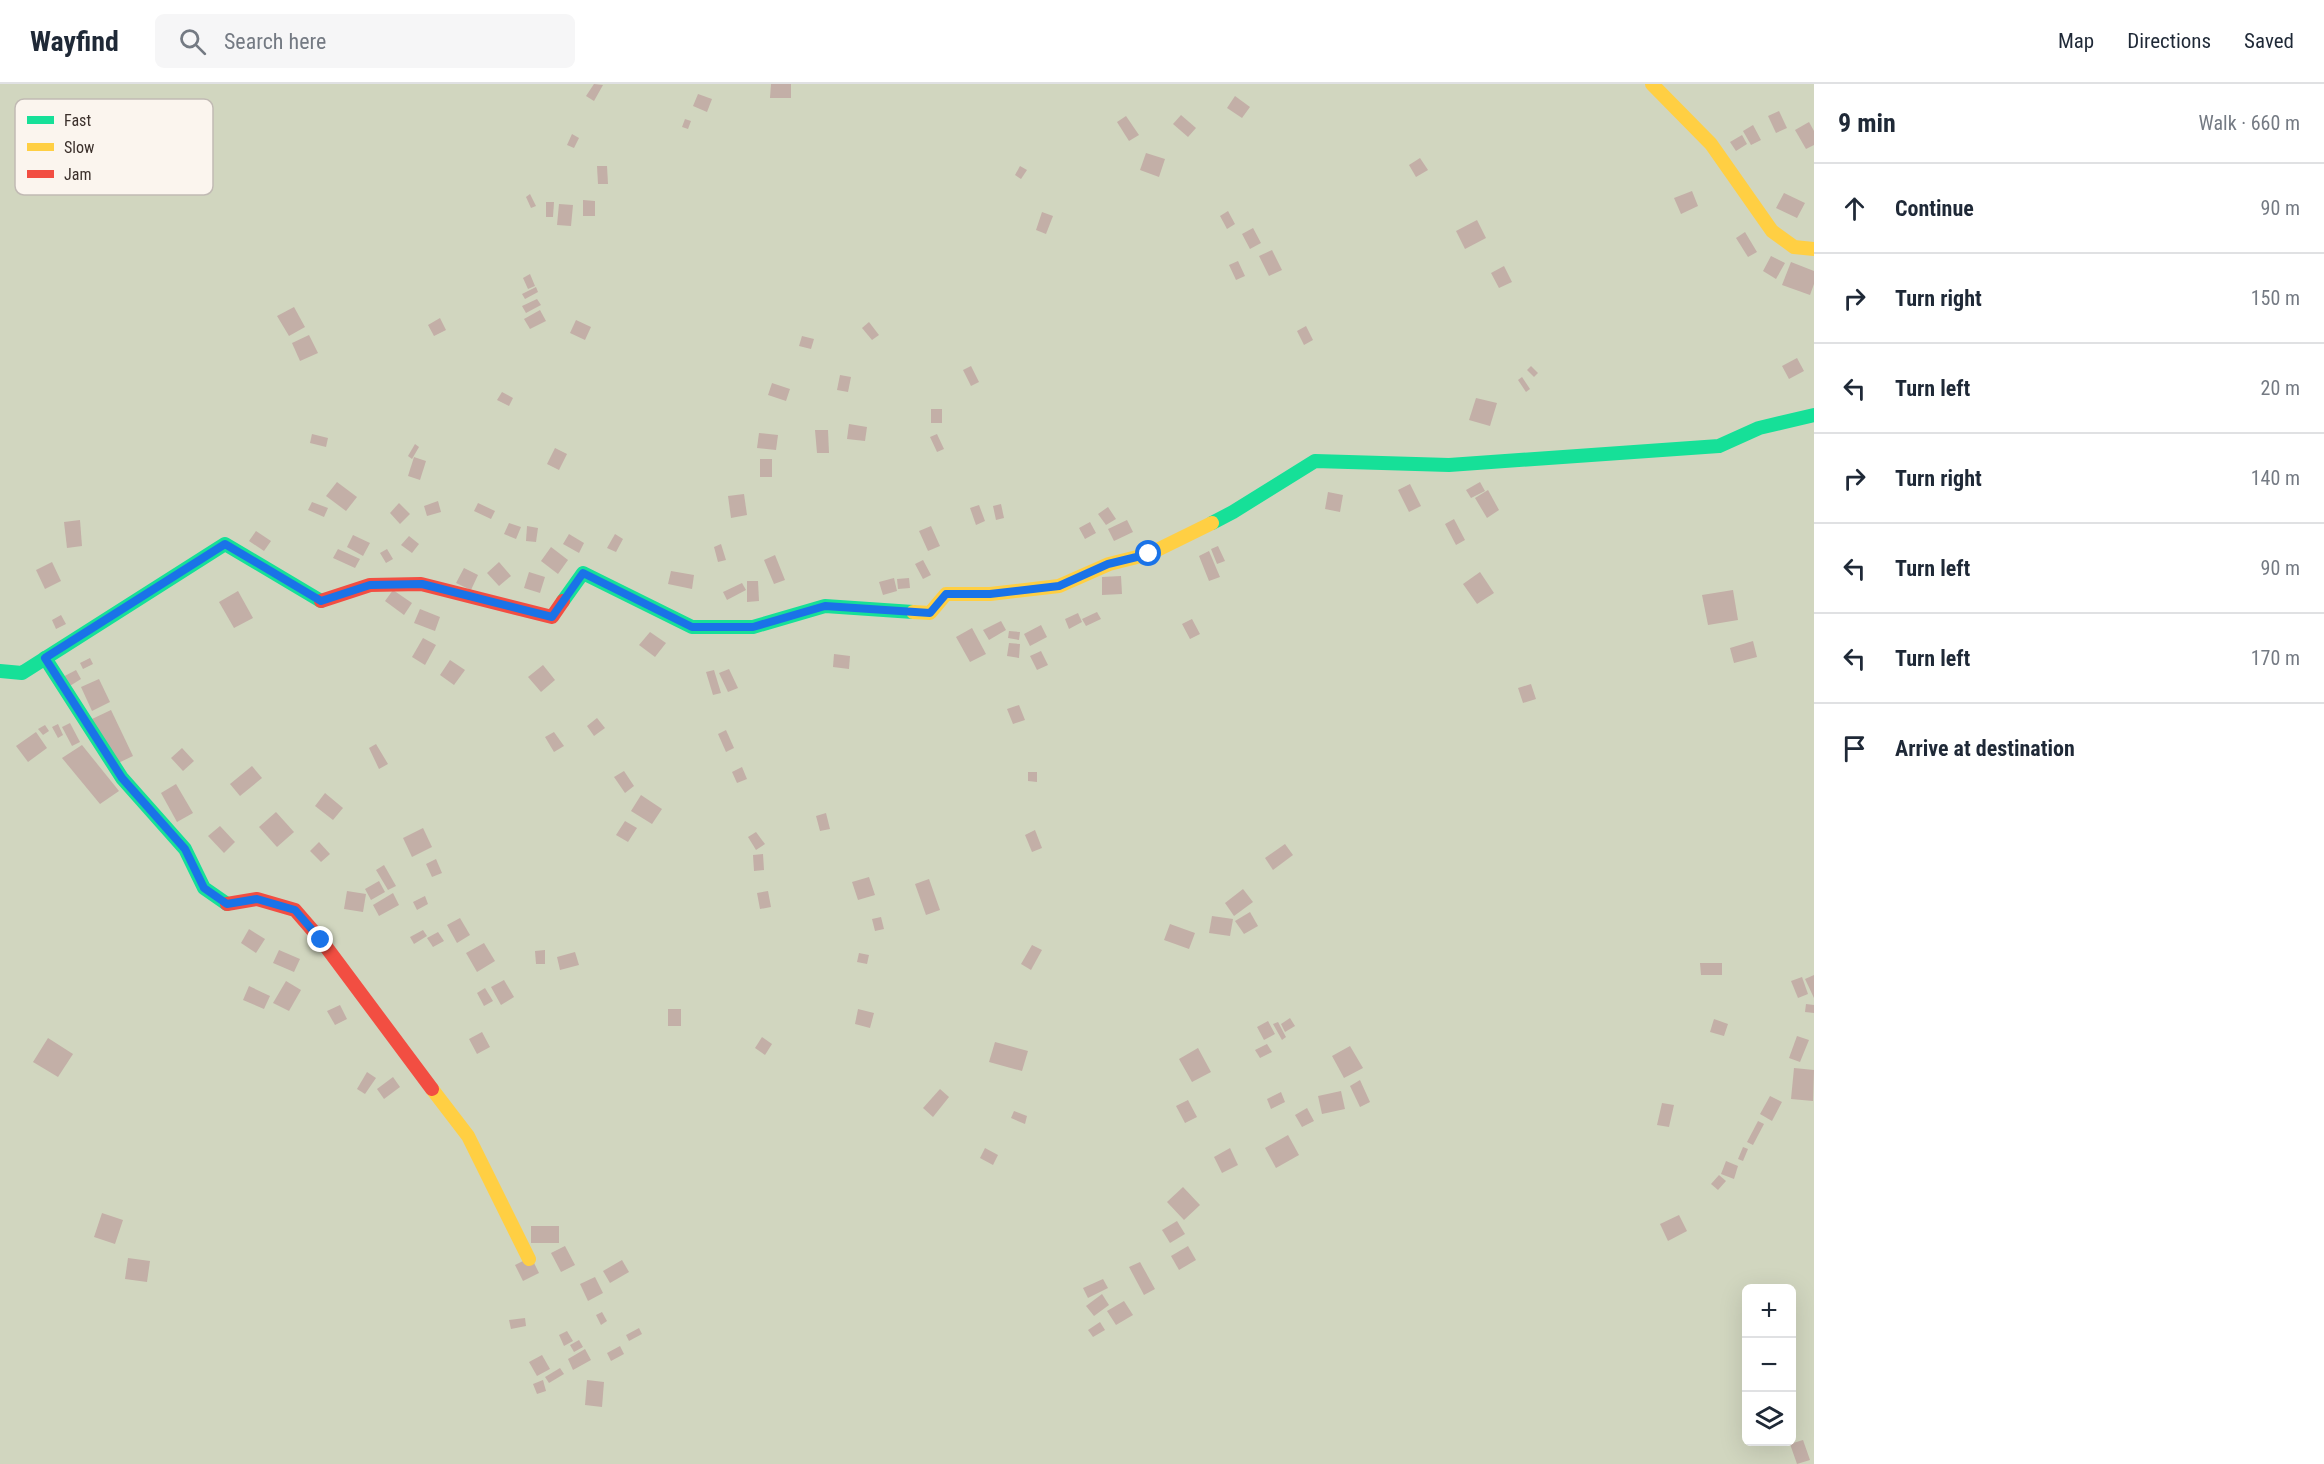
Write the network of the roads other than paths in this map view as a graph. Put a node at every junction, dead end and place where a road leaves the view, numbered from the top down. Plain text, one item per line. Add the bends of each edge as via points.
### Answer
1 (1652, 84) edge
2 (1814, 249) edge
3 (1814, 415) edge
4 (45, 658) junction
5 (0, 670) edge
6 (529, 1259) dead end

1 - 2 street via 1711,144 1772,231 1794,248
3 - 4 street via 1759,428 1719,446 1449,465 1315,461 1233,512 1149,554 1108,564 1059,586 990,594 946,594 930,613 825,606 753,627 692,627 583,573 552,617 422,584 370,585 321,601 225,544
4 - 5 street via 22,673
4 - 6 street via 122,778 185,849 204,888 227,904 257,899 295,910 321,940 468,1137

